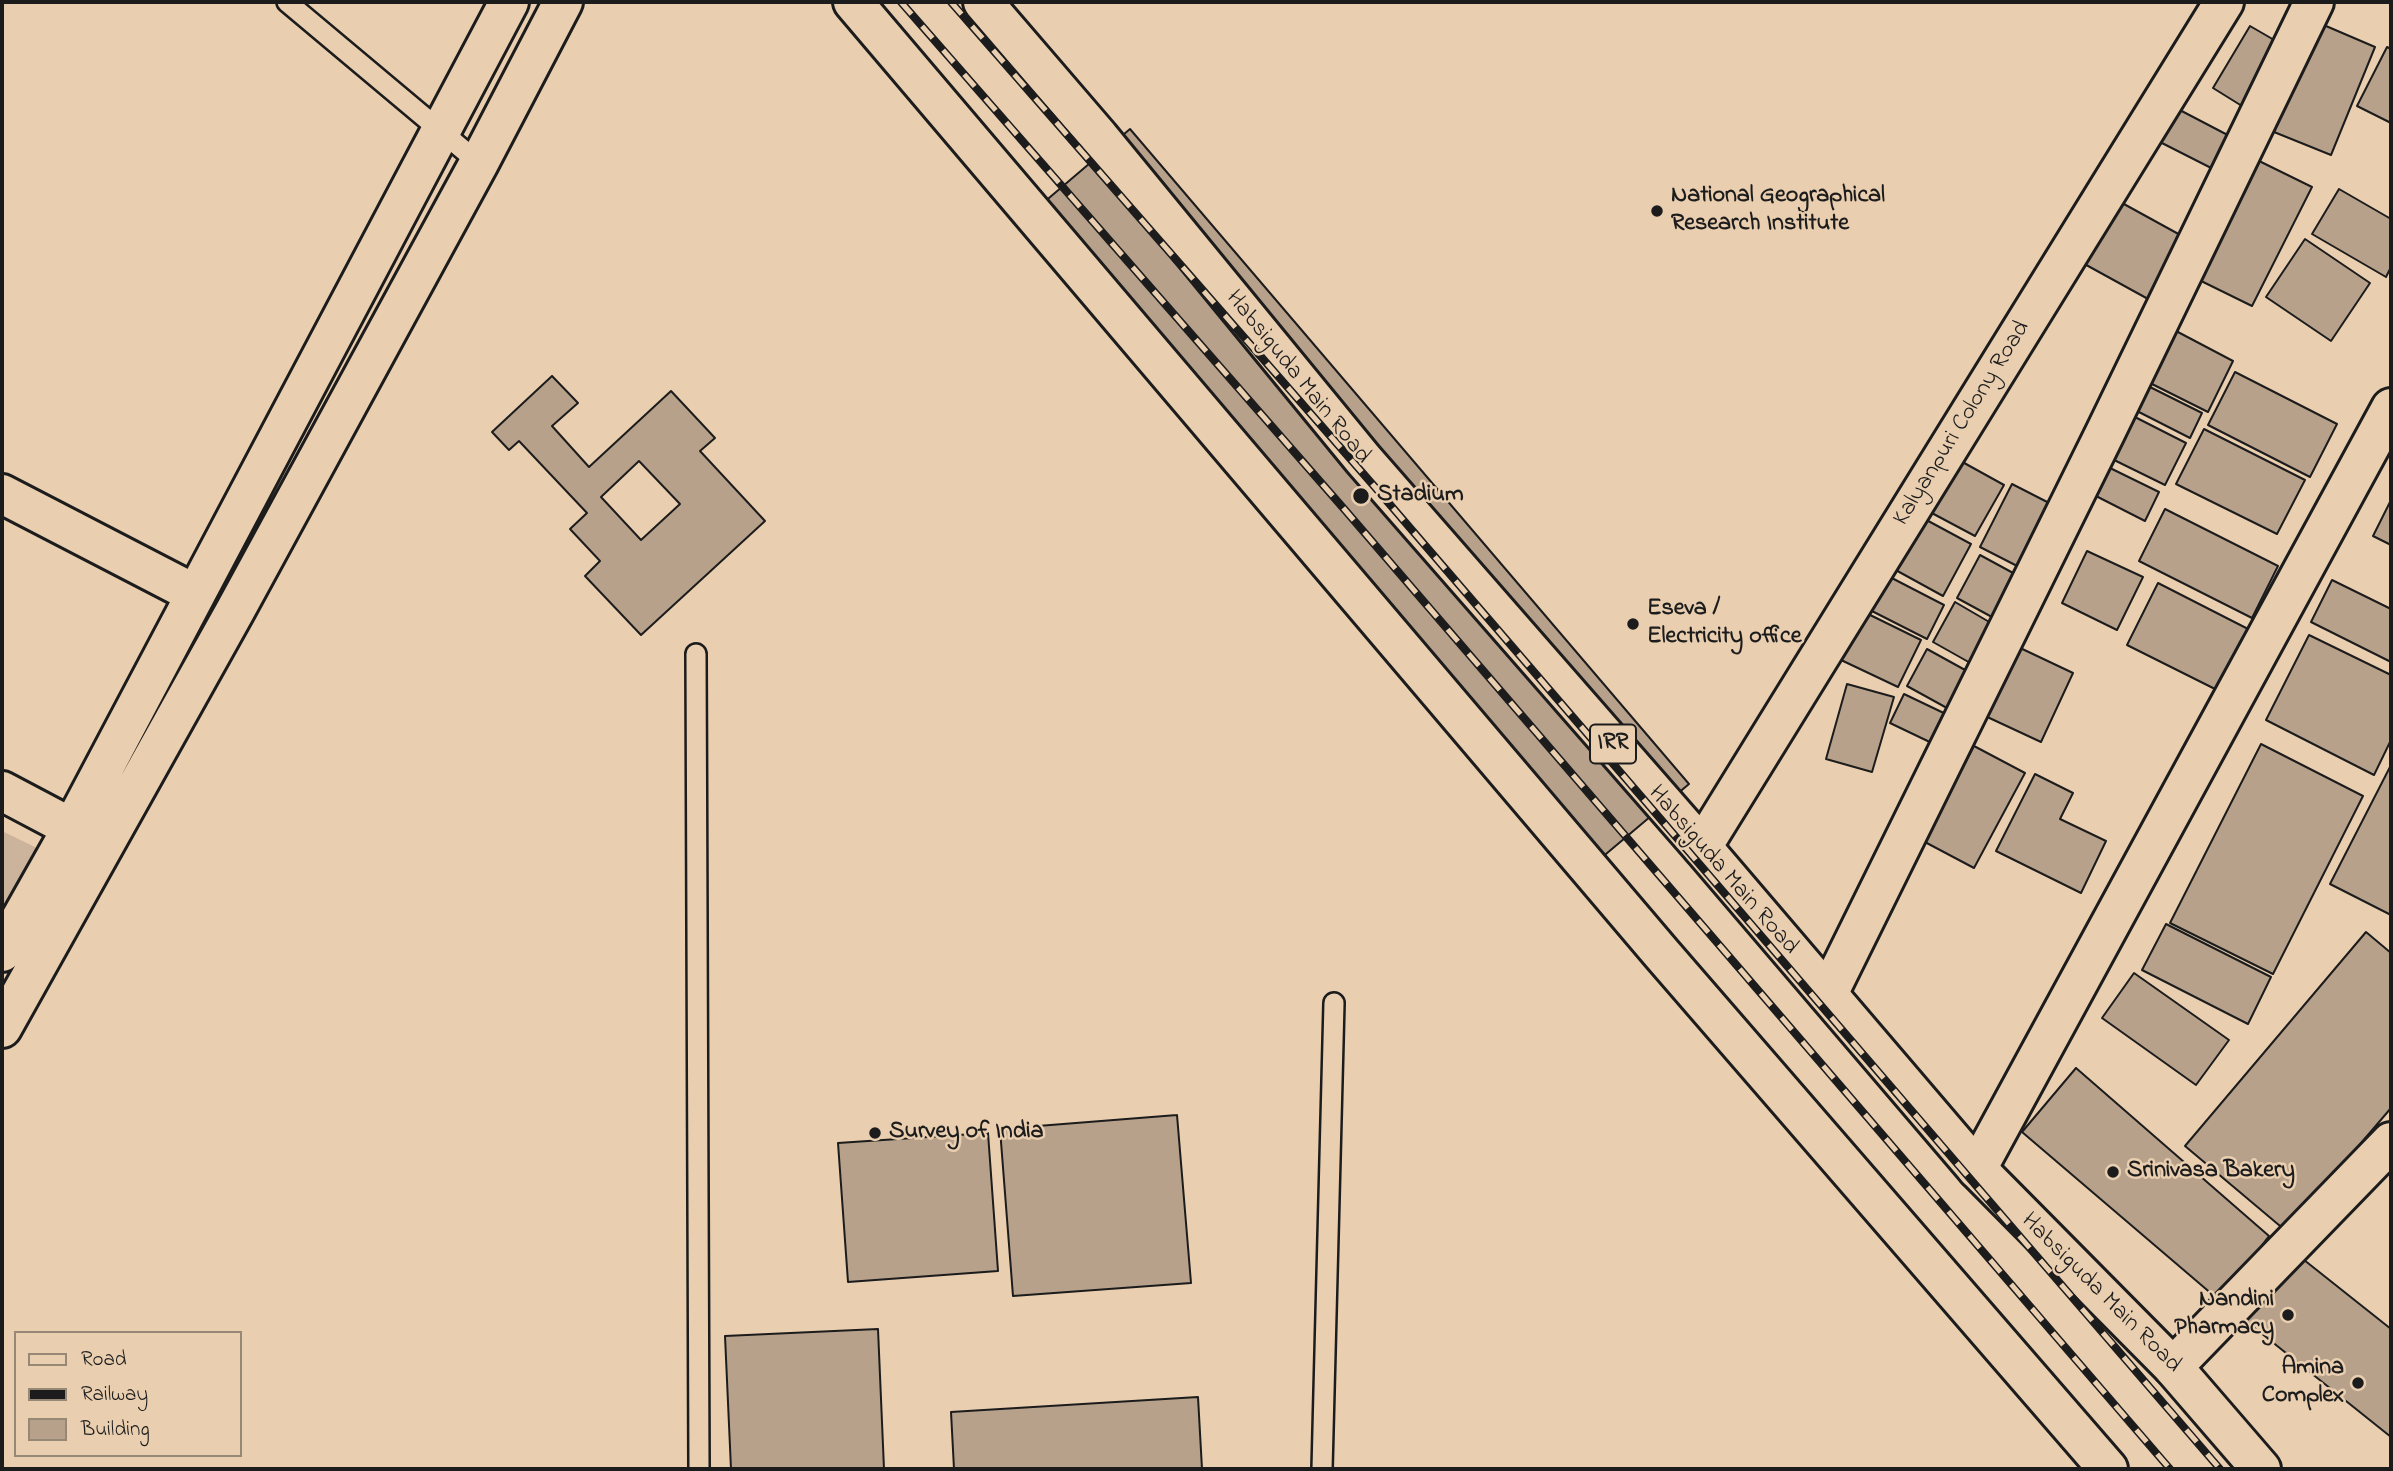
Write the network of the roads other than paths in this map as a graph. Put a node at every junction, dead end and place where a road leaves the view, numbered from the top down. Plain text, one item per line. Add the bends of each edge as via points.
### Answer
1 (287, 2) edge
2 (509, 2) edge
3 (564, 2) edge
4 (853, 2) edge
5 (983, 2) edge
6 (2224, 2) edge
7 (2314, 2) edge
8 (439, 130) junction
9 (479, 163) junction
10 (2391, 408) edge
11 (2, 494) edge
12 (195, 594) junction
13 (696, 654) dead end
14 (2, 791) edge
15 (72, 828) junction
16 (1702, 847) junction
17 (2, 951) edge
18 (1828, 994) junction
19 (1334, 1003) dead end
20 (2, 1028) edge
21 (2391, 1142) edge
22 (1977, 1169) junction
23 (2173, 1367) junction
24 (699, 1469) edge
25 (1322, 1469) edge
26 (2108, 1469) edge
27 (2261, 1469) edge

1 - 8 lane
2 - 8 street
3 - 9 street
4 - 26 street via 1662,954
5 - 16 street, Habsiguda Main Road / IRR via 1363,459
6 - 16 street, Kalyanpuri Colony Road
7 - 18 street
8 - 9 lane
8 - 12 street
9 - 20 street
10 - 22 street
11 - 12 street
12 - 15 street
13 - 24 lane
14 - 15 street
15 - 17 street
16 - 18 street, Habsiguda Main Road / IRR
18 - 22 street, Habsiguda Main Road / IRR
19 - 25 lane
21 - 23 street
22 - 23 street, Habsiguda Main Road / IRR
23 - 27 street, Habsiguda Main Road / IRR

